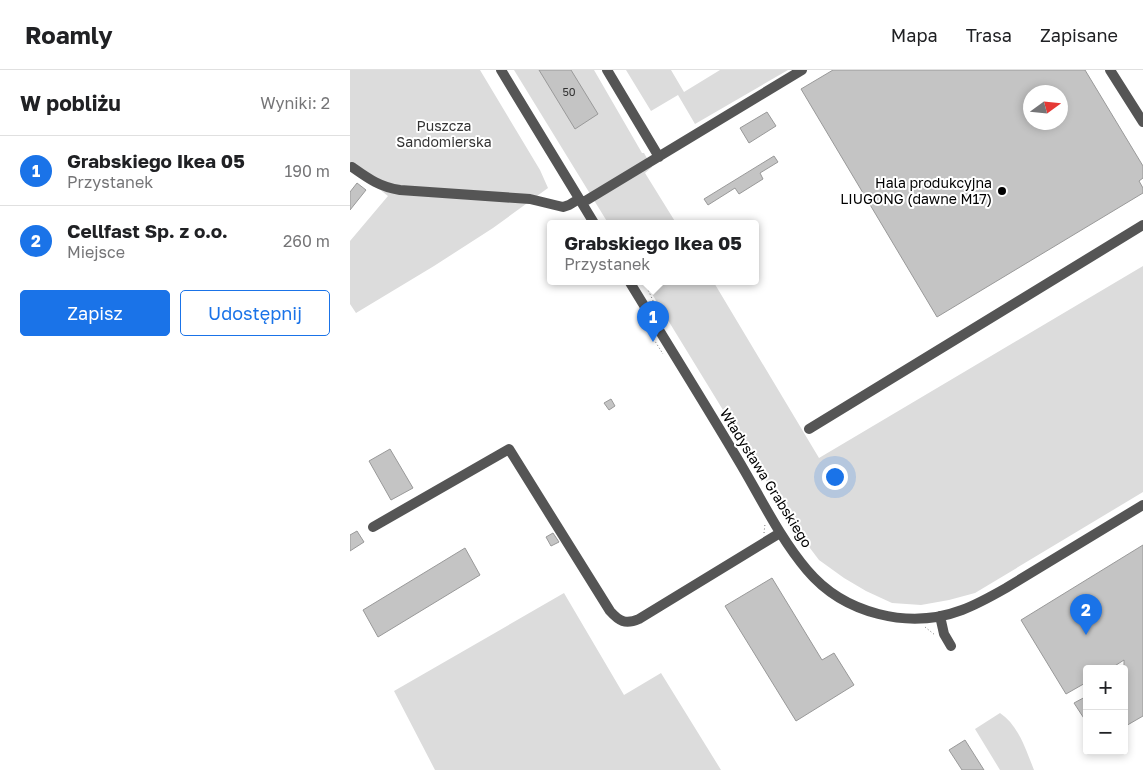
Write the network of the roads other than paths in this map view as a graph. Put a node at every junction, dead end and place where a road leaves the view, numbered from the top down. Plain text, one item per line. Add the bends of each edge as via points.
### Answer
1 (501, 70) edge
2 (607, 70) edge
3 (802, 70) edge
4 (1110, 70) edge
5 (1143, 122) edge
6 (659, 157) junction
7 (352, 168) dead end
8 (580, 201) junction
9 (592, 220) edge
10 (1143, 225) edge
11 (631, 285) edge
12 (809, 428) dead end
13 (1143, 505) edge
14 (373, 527) dead end
15 (780, 533) junction
16 (940, 616) junction
17 (951, 646) dead end

1 - 8 street
2 - 6 street
3 - 6 street
4 - 5 street
6 - 8 street
7 - 8 street via 378,184 400,190 530,199 563,206
8 - 9 street
10 - 12 street
11 - 15 street, Władysława Grabskiego
13 - 16 street, Władysława Grabskiego via 991,596
14 - 15 street via 509,449 610,610 620,621 626,622 639,619
15 - 16 street, Władysława Grabskiego via 808,571 830,592 853,606 890,617
16 - 17 street

